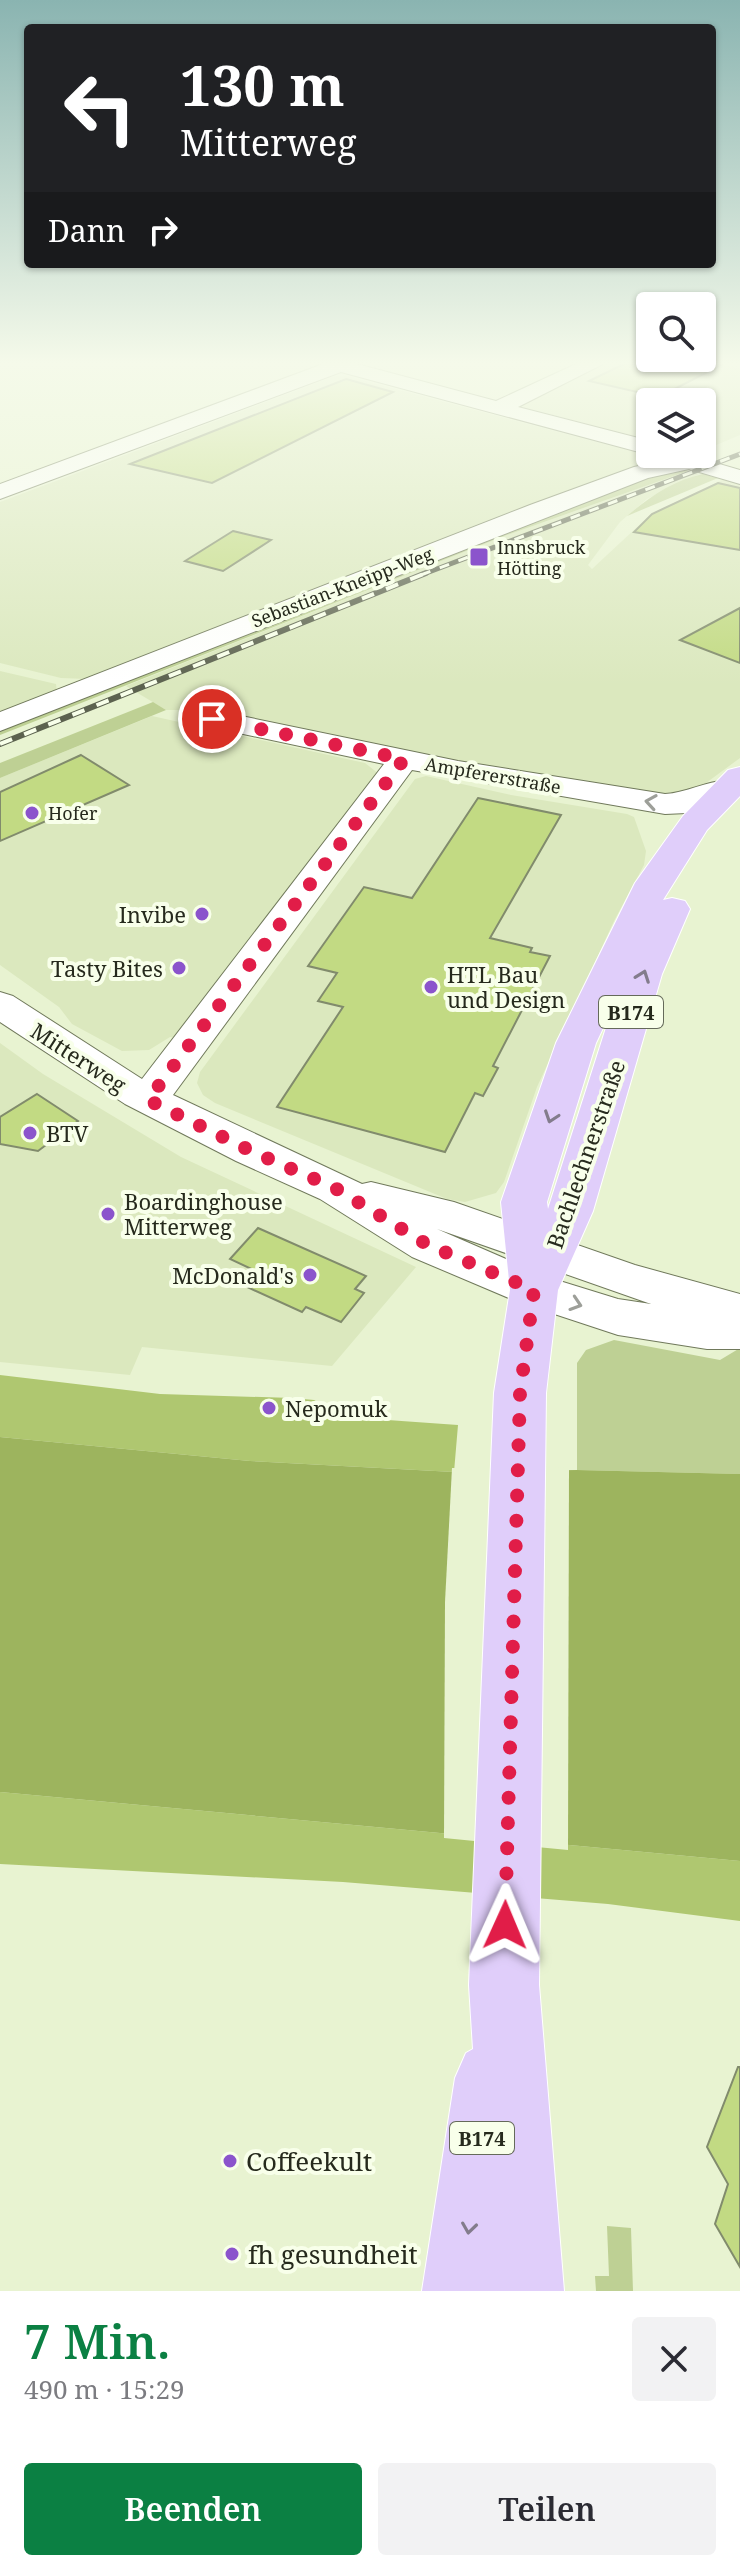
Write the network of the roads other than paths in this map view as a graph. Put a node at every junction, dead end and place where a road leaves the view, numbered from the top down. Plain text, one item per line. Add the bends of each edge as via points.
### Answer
1 (43, 471) edge
2 (645, 471) edge
3 (7, 484) edge
4 (212, 719) dead end
5 (0, 722) edge
6 (404, 759) junction
7 (735, 792) edge
8 (0, 1004) edge
9 (148, 1100) junction
10 (538, 1264) junction
11 (740, 1312) edge
12 (740, 1331) edge
13 (504, 1985) junction
14 (461, 2291) edge
15 (525, 2291) edge

1 - 3 street
2 - 5 street, Sebastian-Kneipp-Weg
4 - 6 street, Ampfererstraße
7 -> 6 street, Ampfererstraße via 665,804
6 - 9 street
10 -> 7 main road, Bachlechnerstraße / B174 via 587,1160 643,974
7 -> 10 main road, Bachlechnerstraße / B174 via 674,850 653,883 576,1043 524,1202
8 - 9 street, Mitterweg
9 - 10 street, Mitterweg via 335,1188 418,1240
10 - 11 street
10 -> 12 street via 618,1317
10 - 13 main road, B174 via 520,1393
13 -> 14 main road, B174
13 - 15 main road, B174

